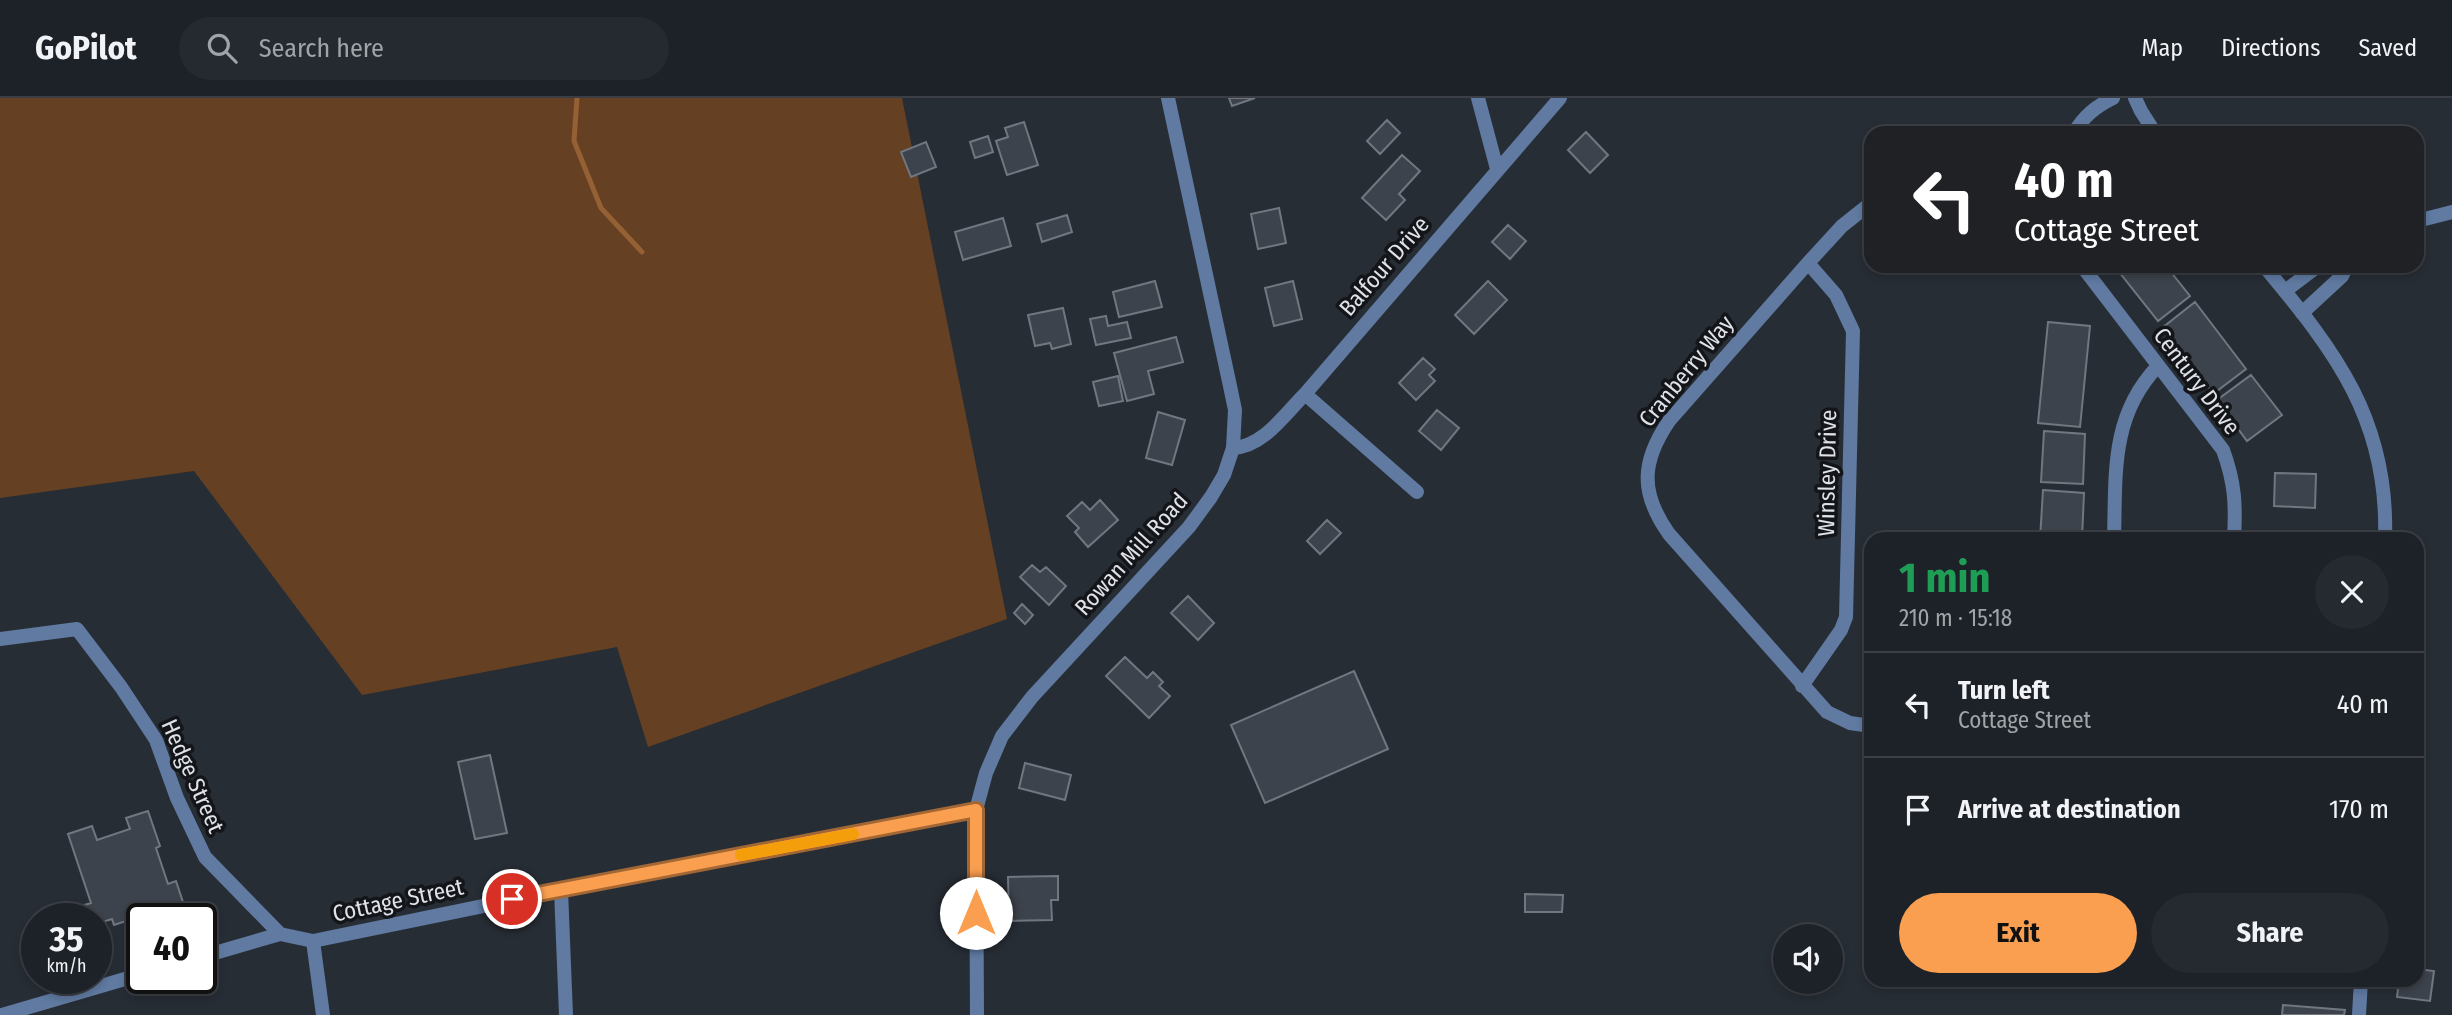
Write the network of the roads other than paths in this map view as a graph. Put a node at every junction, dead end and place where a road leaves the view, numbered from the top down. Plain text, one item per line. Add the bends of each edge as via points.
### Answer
1 (1168, 98) edge
2 (1478, 98) edge
3 (1560, 98) edge
4 (2113, 98) edge
5 (2135, 98) edge
6 (2078, 126) edge
7 (2151, 126) edge
8 (1497, 169) junction
9 (1864, 209) edge
10 (2452, 212) edge
11 (2424, 218) edge
12 (1808, 263) junction
13 (2087, 273) edge
14 (2270, 273) edge
15 (2309, 273) edge
16 (2344, 273) edge
17 (2285, 291) junction
18 (2302, 313) junction
19 (2158, 367) junction
20 (1305, 394) junction
21 (1233, 448) junction
22 (1417, 492) dead end
23 (2114, 532) edge
24 (2234, 532) edge
25 (2385, 532) edge
26 (0, 639) edge
27 (1802, 685) junction
28 (1864, 725) edge
29 (976, 810) junction
30 (561, 890) junction
31 (280, 934) junction
32 (313, 940) junction
33 (217, 952) edge
34 (126, 979) edge
35 (2361, 987) edge
36 (2, 1015) edge
37 (323, 1015) edge
38 (566, 1015) edge
39 (976, 1015) edge
40 (2359, 1015) edge

1 - 21 street, Rowan Mill Road via 1235,410
2 - 8 street
3 - 8 street, Balfour Drive
4 - 6 street via 2095,107
5 - 7 street
8 - 20 street, Balfour Drive
9 - 12 street, Cranberry Way
10 - 11 street
12 - 27 street, Winsley Drive via 1836,295 1853,331 1846,617
12 - 27 street, Cranberry Way via 1669,421 1651,450 1647,483 1656,516 1669,534
13 - 19 street, Century Drive
14 - 17 street
15 - 17 street
16 - 18 street
17 - 18 street
18 - 25 street via 2350,381 2375,442
19 - 23 street via 2143,382 2121,427
19 - 24 street, Century Drive via 2223,450 2235,496
20 - 21 street, Balfour Drive via 1252,444
20 - 22 street
21 - 29 street, Rowan Mill Road via 1224,475 1189,527 1032,697 1002,736
26 - 31 street, Hedge Street via 77,629 156,740 205,857
27 - 28 street, Cranberry Way via 1827,712
29 - 30 street, Cottage Street
29 - 39 street, Rowan Mill Road
30 - 32 street, Cottage Street
30 - 38 street
31 - 32 street, Cottage Street
31 - 33 street, Cottage Street
32 - 37 street
34 - 36 street
35 - 40 street

